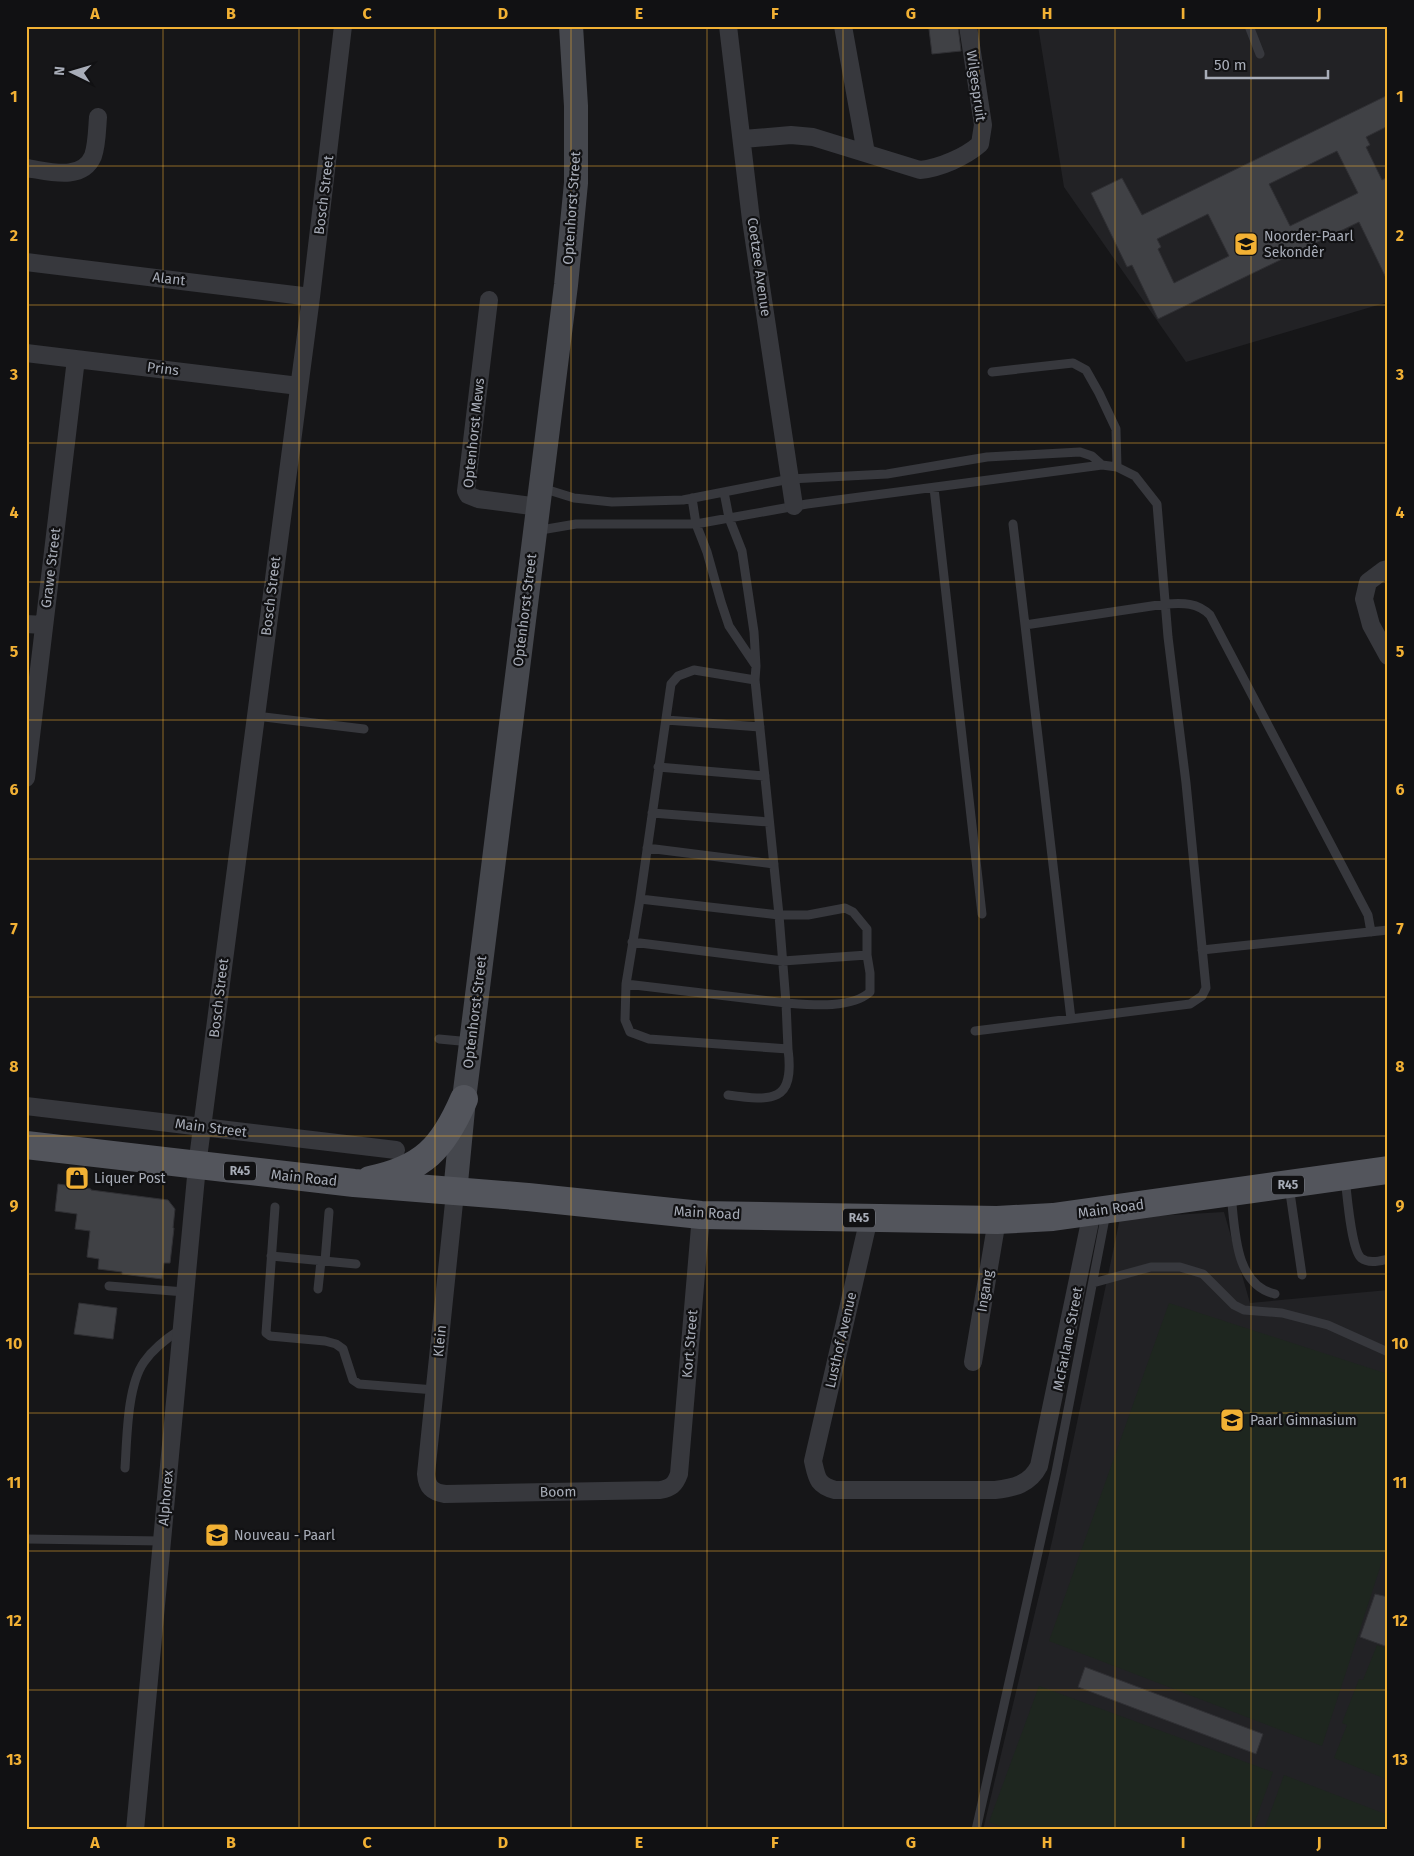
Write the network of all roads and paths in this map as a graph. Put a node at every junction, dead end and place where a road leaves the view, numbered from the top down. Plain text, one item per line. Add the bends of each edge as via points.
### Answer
1 (343, 26) edge
2 (572, 26) edge
3 (843, 26) edge
4 (968, 26) edge
5 (1249, 26) edge
6 (730, 27) edge
7 (1260, 54) dead end
8 (98, 117) dead end
9 (743, 139) junction
10 (866, 153) junction
11 (26, 168) edge
12 (26, 262) edge
13 (312, 297) junction
14 (489, 300) dead end
15 (26, 353) edge
16 (76, 358) junction
17 (992, 372) dead end
18 (299, 386) junction
19 (1102, 465) junction
20 (1117, 466) junction
21 (790, 479) junction
22 (934, 488) junction
23 (724, 492) junction
24 (539, 497) junction
25 (692, 498) junction
26 (794, 506) junction
27 (729, 518) junction
28 (696, 524) junction
29 (1013, 524) dead end
30 (535, 531) junction
31 (1388, 569) edge
32 (1165, 604) junction
33 (26, 624) edge
34 (1025, 625) junction
35 (44, 626) junction
36 (1388, 656) edge
37 (756, 666) junction
38 (755, 680) junction
39 (256, 716) junction
40 (666, 720) junction
41 (760, 727) junction
42 (364, 728) dead end
43 (658, 767) junction
44 (765, 776) junction
45 (26, 778) edge
46 (652, 813) junction
47 (769, 822) junction
48 (647, 848) junction
49 (774, 864) junction
50 (640, 899) junction
51 (982, 914) dead end
52 (779, 915) junction
53 (1388, 930) edge
54 (1371, 932) junction
55 (632, 942) junction
56 (1202, 950) junction
57 (867, 955) junction
58 (783, 961) junction
59 (626, 984) junction
60 (786, 1003) junction
61 (1071, 1019) junction
62 (975, 1031) dead end
63 (439, 1039) dead end
64 (471, 1042) junction
65 (788, 1049) junction
66 (728, 1096) dead end
67 (464, 1099) junction
68 (26, 1106) edge
69 (202, 1127) junction
70 (26, 1145) edge
71 (396, 1150) dead end
72 (197, 1166) junction
73 (1388, 1170) edge
74 (1345, 1177) junction
75 (354, 1183) junction
76 (1289, 1185) junction
77 (455, 1192) junction
78 (1230, 1192) junction
79 (275, 1207) dead end
80 (1099, 1211) junction
81 (329, 1212) dead end
82 (701, 1214) junction
83 (869, 1218) junction
84 (997, 1220) junction
85 (271, 1256) junction
86 (1388, 1259) edge
87 (323, 1261) junction
88 (356, 1264) dead end
89 (1302, 1275) dead end
90 (1093, 1283) junction
91 (109, 1286) dead end
92 (318, 1289) dead end
93 (185, 1292) junction
94 (1275, 1294) dead end
95 (182, 1329) junction
96 (1388, 1352) edge
97 (973, 1362) dead end
98 (435, 1390) junction
99 (124, 1468) dead end
100 (678, 1474) joint
101 (430, 1488) joint
102 (26, 1539) edge
103 (162, 1541) junction
104 (135, 1830) edge
105 (976, 1830) edge

1 - 13 street, Bosch Street
2 - 24 main road, Optenhorst Street via 576,183
3 - 10 street
4 - 10 street, Wilgespruit via 983,125 980,144 938,166 920,170
5 - 7 lane
6 - 9 street, Coetzee Avenue
8 - 11 street via 93,155 80,172
9 - 10 street, Wilgespruit via 800,135
9 - 21 street, Coetzee Avenue via 751,220
12 - 13 street, Alant
13 - 18 street, Bosch Street
14 - 24 street, Optenhorst Mews via 466,491 478,499
15 - 16 street, Prins
16 - 18 street, Prins
16 - 35 street, Grawe Street
17 - 20 lane via 1073,363 1086,370 1116,429
18 - 39 street, Bosch Street
19 - 20 lane
19 - 21 lane via 1092,456 1080,452 1029,454 987,457 887,474
19 - 22 lane
20 - 32 lane via 1135,476 1157,504
21 - 23 lane
21 - 26 street, Coetzee Avenue
22 - 26 lane
22 - 51 lane
23 - 25 lane
23 - 27 lane
24 - 25 lane via 612,502
24 - 30 main road, Optenhorst Street
25 - 28 lane
26 - 27 lane
27 - 28 lane
27 - 37 lane via 742,551
28 - 30 lane via 576,524
28 - 37 lane via 708,552 729,626
29 - 34 lane
30 - 64 main road, Optenhorst Street
31 - 36 street via 1368,582 1364,599 1371,626
32 - 34 lane
32 - 54 lane via 1197,605 1210,615 1368,915
32 - 56 lane
33 - 35 street
34 - 61 lane
35 - 45 street, Grawe Street
37 - 38 lane
38 - 40 lane via 694,670 678,676 671,684
38 - 41 lane
39 - 42 lane
39 - 69 street, Bosch Street
40 - 41 lane
40 - 43 lane
41 - 44 lane
43 - 44 lane
43 - 46 lane
44 - 47 lane
46 - 47 lane
46 - 48 lane
47 - 49 lane
48 - 49 lane
48 - 50 lane
49 - 52 lane
50 - 52 lane
50 - 55 lane
52 - 57 lane via 808,915 846,908 867,929
52 - 58 lane
53 - 54 lane
54 - 56 lane
55 - 58 lane
55 - 59 lane
56 - 61 lane via 1206,988 1202,996 1190,1004
57 - 58 lane
57 - 60 lane via 870,992 864,997 827,1004
58 - 60 lane
59 - 60 lane
59 - 65 lane via 625,1020 630,1032 649,1039
60 - 65 lane
61 - 62 lane
63 - 64 lane
64 - 67 main road, Optenhorst Street
65 - 66 lane via 790,1067 786,1085 780,1094 768,1099
67 - 75 main road via 448,1130 422,1160 392,1175
67 - 77 main road, Optenhorst Street
68 - 69 street, Main Street
69 - 71 street, Main Street
69 - 72 street, Bosch Street
70 - 72 main road, Main Road / R45
72 - 75 main road, Main Road / R45
72 - 93 street, Alphorex
73 - 74 main road, Main Road / R45
74 - 76 main road, Main Road / R45
74 - 86 lane via 1358,1253 1372,1262
75 - 77 main road, Main Road / R45
76 - 78 main road, Main Road / R45
76 - 89 lane
77 - 82 main road, Main Road / R45
77 - 98 street, Klein
78 - 80 main road, Main Road / R45
78 - 94 lane via 1237,1241 1246,1274 1261,1289
79 - 85 lane
80 - 83 street, Lusthof Avenue via 1035,1473 1028,1481 1010,1489 995,1490 835,1490 820,1482 813,1462
80 - 84 main road, Main Road / R45
80 - 90 lane, McFarlane Street
81 - 87 lane
82 - 83 main road, Main Road / R45
82 - 100 street, Kort Street
83 - 84 main road, Main Road / R45
84 - 97 street, Ingang
85 - 87 lane
85 - 98 lane via 266,1333 336,1344 343,1349 353,1380 359,1384
87 - 88 lane
87 - 92 lane
90 - 96 lane via 1151,1266 1180,1268 1203,1274 1234,1305 1244,1310 1282,1313 1328,1325
90 - 105 lane, McFarlane Street via 1056,1472
91 - 93 lane
93 - 95 street, Alphorex
95 - 99 lane via 167,1338 144,1363 134,1383
95 - 103 street, Alphorex
98 - 101 street, Klein via 426,1474
100 - 101 street, Boom via 672,1487 660,1490 445,1494
102 - 103 lane
103 - 104 street, Alphorex

